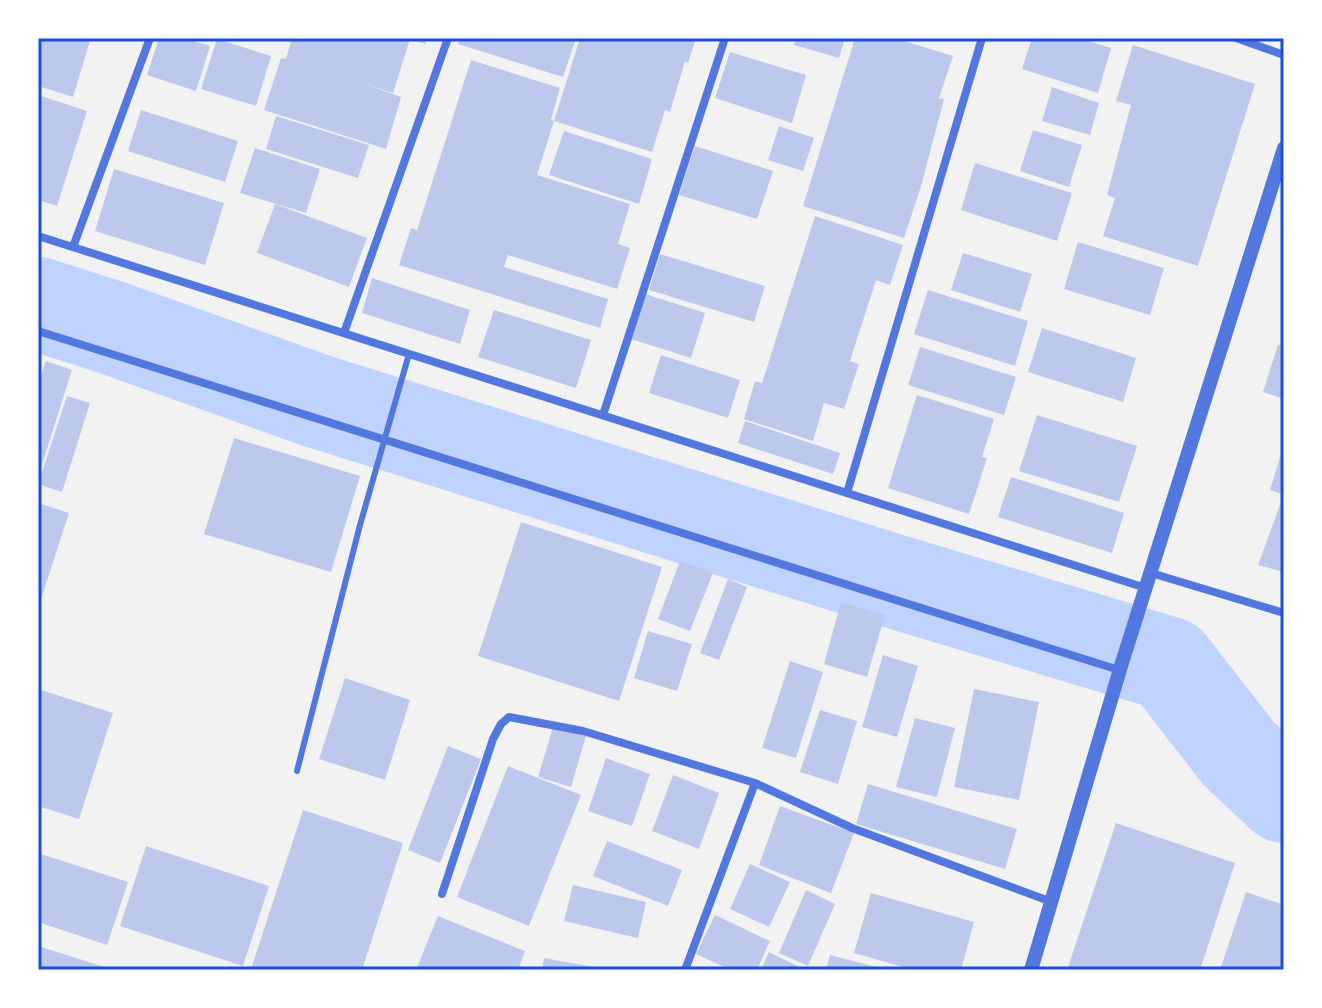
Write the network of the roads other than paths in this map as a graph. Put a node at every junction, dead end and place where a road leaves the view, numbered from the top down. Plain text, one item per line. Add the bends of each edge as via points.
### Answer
1 (150, 38) edge
2 (448, 38) edge
3 (725, 38) edge
4 (982, 38) edge
5 (1236, 38) edge
6 (1284, 55) edge
7 (1284, 148) edge
8 (38, 236) edge
9 (73, 247) junction
10 (38, 331) edge
11 (344, 333) junction
12 (409, 354) junction
13 (603, 415) junction
14 (383, 439) junction
15 (847, 493) junction
16 (1149, 580) junction
17 (1284, 613) edge
18 (1120, 668) junction
19 (297, 771) dead end
20 (755, 783) junction
21 (442, 894) dead end
22 (1053, 902) junction
23 (685, 970) edge
24 (1031, 970) edge

1 - 9 street
2 - 11 street
3 - 13 street
4 - 15 street
5 - 6 street
7 - 16 street
8 - 9 street
9 - 11 street
10 - 14 street
11 - 12 street
12 - 13 street
12 - 14 lane
13 - 15 street
14 - 18 street
14 - 19 lane
15 - 16 street
16 - 17 street
16 - 18 street
18 - 22 street
20 - 21 street via 583,731 509,717 493,739
20 - 22 street via 852,828
20 - 23 street
22 - 24 street

